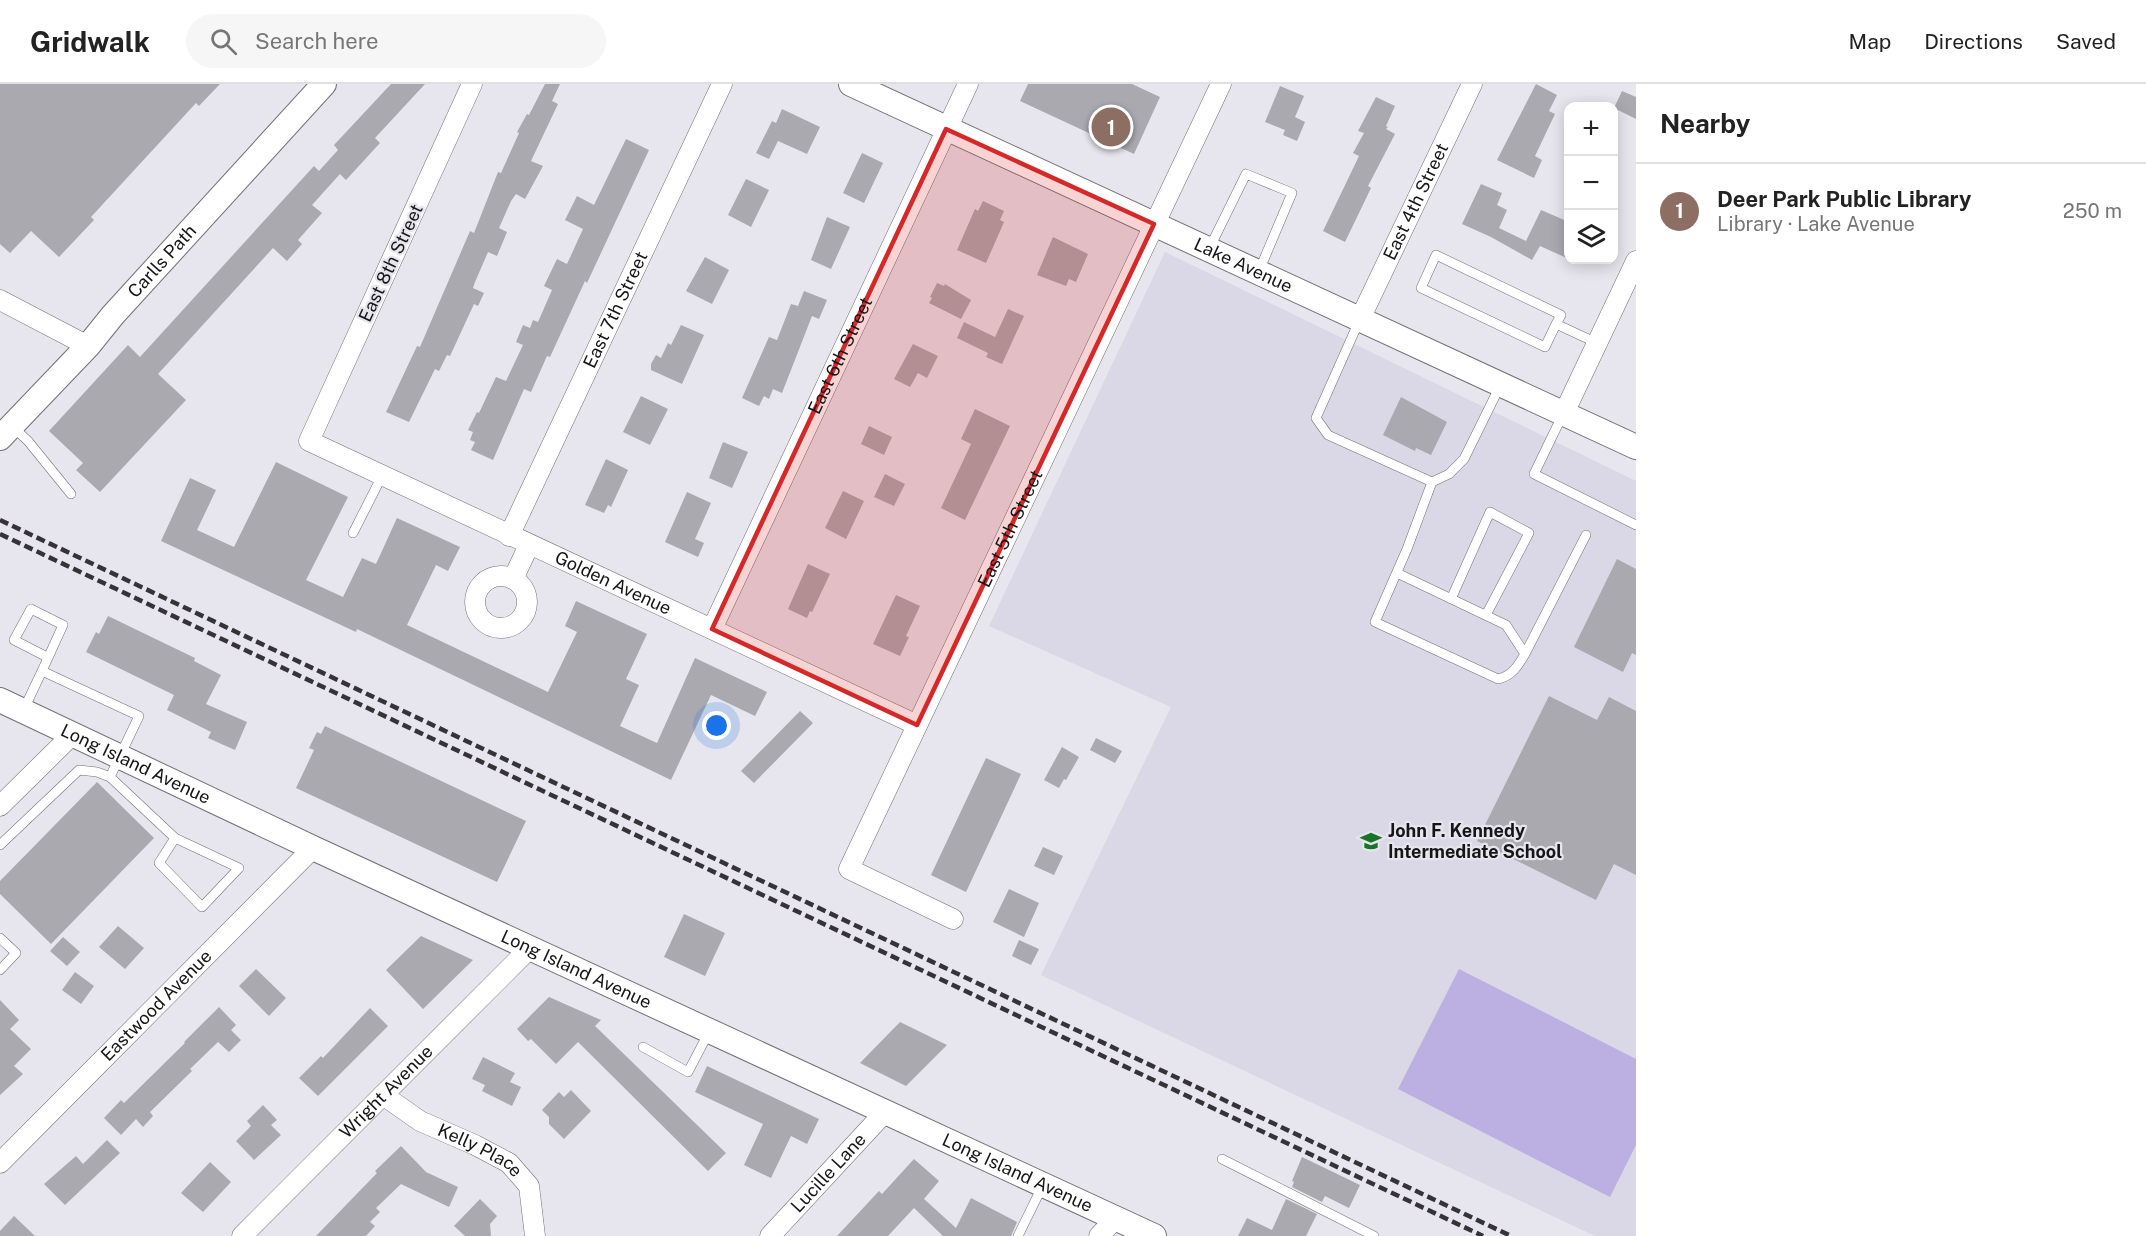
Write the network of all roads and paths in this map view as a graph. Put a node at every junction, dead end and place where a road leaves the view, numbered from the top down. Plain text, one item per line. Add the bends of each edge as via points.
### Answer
1 (324, 84) edge
2 (472, 84) edge
3 (722, 84) edge
4 (851, 84) edge
5 (968, 84) edge
6 (1221, 84) edge
7 (1472, 84) edge
8 (946, 129) junction
9 (1154, 225) junction
10 (1209, 250) junction
11 (1635, 264) edge
12 (1259, 273) junction
13 (0, 300) edge
14 (1360, 319) junction
15 (1557, 324) junction
16 (1597, 343) junction
17 (87, 345) junction
18 (1501, 384) junction
19 (1564, 413) junction
20 (6, 432) edge
21 (309, 441) joint
22 (1636, 447) edge
23 (382, 476) junction
24 (1432, 482) junction
25 (71, 494) dead end
26 (1636, 525) edge
27 (353, 533) dead end
28 (1586, 535) dead end
29 (509, 536) junction
30 (530, 545) junction
31 (1397, 573) junction
32 (513, 579) dead end
33 (1451, 599) junction
34 (1486, 615) junction
35 (712, 629) junction
36 (1525, 654) junction
37 (47, 657) junction
38 (42, 671) junction
39 (0, 700) edge
40 (23, 711) junction
41 (916, 725) junction
42 (73, 734) junction
43 (115, 766) junction
44 (0, 806) edge
45 (175, 838) junction
46 (0, 845) edge
47 (313, 848) junction
48 (953, 919) dead end
49 (0, 938) edge
50 (530, 948) junction
51 (0, 970) edge
52 (710, 1030) junction
53 (643, 1047) dead end
54 (383, 1095) junction
55 (886, 1111) junction
56 (1222, 1159) dead end
57 (0, 1163) edge
58 (1043, 1184) junction
59 (1116, 1218) junction
60 (242, 1236) edge
61 (535, 1236) edge
62 (770, 1236) edge
63 (1018, 1236) edge
64 (1099, 1236) edge
65 (1154, 1236) edge
66 (1374, 1236) edge

1 - 17 street, Carlls Path
2 - 21 street, East 8th Street
3 - 29 street, East 7th Street
4 - 8 street, Lake Avenue
5 - 8 street, East 6th Street
6 - 9 street, East 5th Street
7 - 14 street, East 4th Street
8 - 9 street, Lake Avenue
8 - 35 street, East 6th Street
9 - 10 street, Lake Avenue
9 - 41 street, East 5th Street
10 - 12 street, Lake Avenue
10 - 12 lane via 1246,174 1292,193
11 - 16 street
12 - 14 street, Lake Avenue
13 - 17 street
14 - 18 street, Lake Avenue
14 - 24 lane via 1316,418 1328,435
15 - 15 lane via 1561,315 1436,255 1421,288 1545,347
15 - 16 lane
16 - 19 street
17 - 20 street, Carlls Path
18 - 19 street, Lake Avenue
18 - 24 lane via 1464,459 1449,474
19 - 22 street, Lake Avenue
19 - 26 lane via 1534,474
20 - 25 lane via 28,441
21 - 23 street, Golden Avenue
23 - 27 lane
23 - 29 street, Golden Avenue
24 - 31 lane
28 - 36 lane
29 - 30 street, Golden Avenue
30 - 32 street
30 - 35 street, Golden Avenue
31 - 33 lane
31 - 36 lane via 1375,622 1498,679 1508,676
33 - 34 lane
33 - 34 lane via 1490,512 1529,533
34 - 36 lane via 1506,625
35 - 41 street, Golden Avenue
37 - 37 lane via 63,625 31,609 14,640
37 - 38 lane
38 - 40 lane
38 - 43 lane via 139,716
39 - 40 street, Long Island Avenue
40 - 42 street, Long Island Avenue
41 - 48 street, East 5th Street via 849,870
42 - 43 street, Long Island Avenue
42 - 44 street
43 - 45 lane
43 - 46 lane via 97,772 79,770
43 - 47 street, Long Island Avenue
45 - 45 lane via 159,863 202,907 239,868
47 - 50 street, Long Island Avenue
47 - 57 street, Eastwood Avenue
49 - 51 lane via 16,953
50 - 52 street, Long Island Avenue
50 - 54 street, Wright Avenue
52 - 53 lane via 688,1072
52 - 55 street, Long Island Avenue
54 - 60 street, Wright Avenue
54 - 61 street, Kelly Place via 420,1121 509,1163 529,1186
55 - 58 street, Long Island Avenue
55 - 62 street, Lucille Lane
56 - 66 lane
58 - 59 street, Long Island Avenue
58 - 63 lane
59 - 64 street
59 - 65 street, Long Island Avenue

